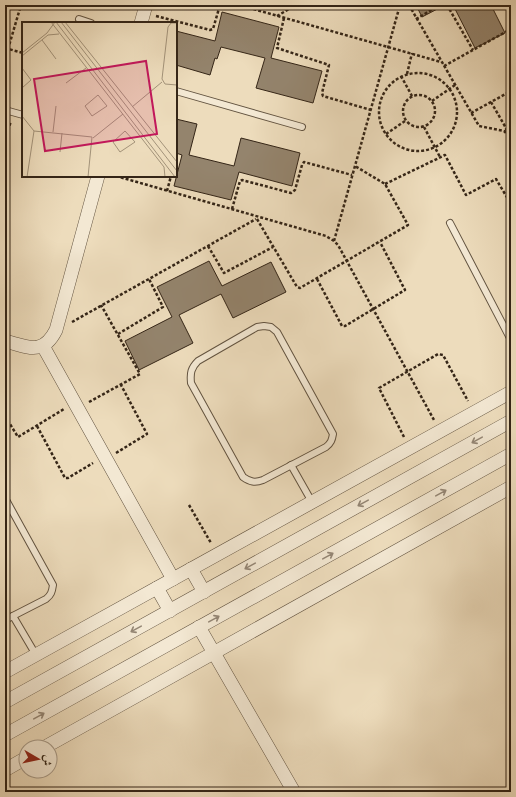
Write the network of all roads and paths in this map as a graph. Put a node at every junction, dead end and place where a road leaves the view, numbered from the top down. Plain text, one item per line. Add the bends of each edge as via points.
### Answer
1 (21, 5) edge
2 (220, 5) edge
3 (240, 5) edge
4 (296, 5) edge
5 (400, 5) edge
6 (409, 5) edge
7 (440, 5) edge
8 (447, 5) edge
9 (143, 14) edge
10 (277, 16) junction
11 (284, 18) junction
12 (416, 18) junction
13 (79, 19) dead end
14 (88, 22) edge
15 (176, 22) edge
16 (177, 22) edge
17 (511, 29) edge
18 (388, 47) junction
19 (7, 48) edge
20 (473, 50) junction
21 (22, 53) edge
22 (412, 53) junction
23 (441, 62) junction
24 (444, 66) junction
25 (407, 74) junction
26 (401, 76) junction
27 (455, 85) junction
28 (449, 89) junction
29 (177, 91) edge
30 (511, 91) edge
31 (412, 96) junction
32 (374, 99) junction
33 (432, 101) junction
34 (380, 102) junction
35 (491, 102) junction
36 (5, 110) edge
37 (371, 110) junction
38 (13, 112) junction
39 (471, 113) junction
40 (22, 115) edge
41 (405, 121) junction
42 (302, 127) dead end
43 (424, 127) junction
44 (507, 133) junction
45 (386, 134) junction
46 (511, 137) edge
47 (5, 140) edge
48 (434, 147) junction
49 (440, 157) junction
50 (355, 166) junction
51 (352, 175) junction
52 (98, 177) edge
53 (120, 177) edge
54 (171, 177) edge
55 (385, 184) junction
56 (167, 190) junction
57 (511, 204) edge
58 (232, 209) junction
59 (260, 217) junction
60 (256, 219) junction
61 (450, 223) dead end
62 (334, 240) junction
63 (380, 242) junction
64 (208, 246) junction
65 (273, 247) junction
66 (347, 261) junction
67 (149, 279) junction
68 (317, 279) junction
69 (101, 305) junction
70 (373, 309) junction
71 (56, 330) junction
72 (118, 334) junction
73 (511, 340) edge
74 (5, 341) edge
75 (44, 346) junction
76 (407, 371) junction
77 (121, 385) junction
78 (511, 392) edge
79 (77, 406) junction
80 (474, 412) junction
81 (5, 416) edge
82 (511, 421) edge
83 (37, 426) junction
84 (440, 431) junction
85 (410, 448) junction
86 (511, 454) edge
87 (105, 457) junction
88 (292, 465) junction
89 (511, 487) edge
90 (5, 498) edge
91 (312, 502) junction
92 (189, 505) dead end
93 (218, 554) junction
94 (191, 569) junction
95 (173, 579) junction
96 (157, 588) junction
97 (204, 592) junction
98 (170, 611) junction
99 (13, 616) junction
100 (5, 620) edge
101 (199, 628) junction
102 (214, 653) junction
103 (36, 655) junction
104 (5, 672) edge
105 (5, 702) edge
106 (5, 735) edge
107 (58, 740) edge
108 (18, 763) edge
109 (5, 770) edge
110 (294, 792) edge

1 - 19 path
2 - 16 path via 213,29
3 - 10 path
4 - 10 path
5 - 18 path
6 - 12 path
7 - 12 path
8 - 20 path
9 - 15 path
10 - 11 path
11 - 18 path
11 - 37 path via 276,48 329,65 323,96
12 - 23 path
13 - 14 lane
17 - 20 path
18 - 22 path
18 - 32 path
19 - 21 path
20 - 24 path
22 - 23 path
22 - 25 path
23 - 24 path
24 - 27 path
25 - 26 path
25 - 28 path via 430,74 441,80
26 - 31 path
26 - 34 path via 392,82
27 - 28 path
27 - 39 path
28 - 33 path
28 - 48 path via 455,99 456,121 444,141
29 - 42 lane
30 - 35 path
31 - 33 path via 427,96
31 - 41 path via 403,106 402,114
32 - 34 path
32 - 37 path
33 - 43 path via 435,108 434,116
34 - 45 path via 381,124
35 - 39 path
35 - 44 path
36 - 38 lane
37 - 50 path
38 - 40 lane
38 - 47 path
39 - 44 path via 479,126
41 - 43 path via 410,125
41 - 45 path
43 - 48 path
44 - 46 path
45 - 48 path via 402,148 413,151
48 - 49 path
49 - 55 path
49 - 57 path via 446,156 466,195 496,179
50 - 51 path
50 - 55 path
51 - 58 path via 304,162 295,190 291,193 240,181
51 - 62 path
52 - 71 street
53 - 56 path
54 - 56 path
55 - 63 path via 408,226
56 - 58 path
58 - 59 path
59 - 60 path
59 - 62 path
60 - 64 path
60 - 65 path
61 - 73 lane
62 - 66 path
63 - 66 path
63 - 70 path via 405,290
64 - 65 path via 224,273
64 - 67 path
65 - 68 path via 297,287 300,288
66 - 68 path
66 - 70 path
67 - 69 path
67 - 72 path via 163,307
68 - 70 path via 342,326
69 - 71 path
69 - 72 path
70 - 76 path
71 - 75 street
72 - 77 path via 140,374
74 - 75 street via 33,348
75 - 79 street
76 - 80 path via 441,353
76 - 84 path
76 - 85 path via 379,389
77 - 79 path
77 - 87 path via 147,434
78 - 80 street
79 - 83 path
79 - 87 street
80 - 84 street
81 - 83 path via 18,437
82 -> 97 street
83 - 87 path via 66,478
84 - 85 street
85 - 91 street
101 -> 86 street
87 - 95 street
88 - 88 lane via 330,444 333,434 277,332 271,327 257,327 192,367 191,383 243,477 256,482
88 - 91 lane
89 - 102 street
90 - 99 lane via 53,585 50,595
91 - 93 street
92 - 93 path
93 - 94 street
94 - 95 street
94 - 97 street
95 - 96 street
96 - 98 street
96 - 103 street
97 - 98 street
98 -> 105 street
99 - 100 lane
99 - 103 lane
101 - 102 street
106 -> 101 street
102 - 107 street
102 - 110 street
103 - 104 street
108 - 109 street

